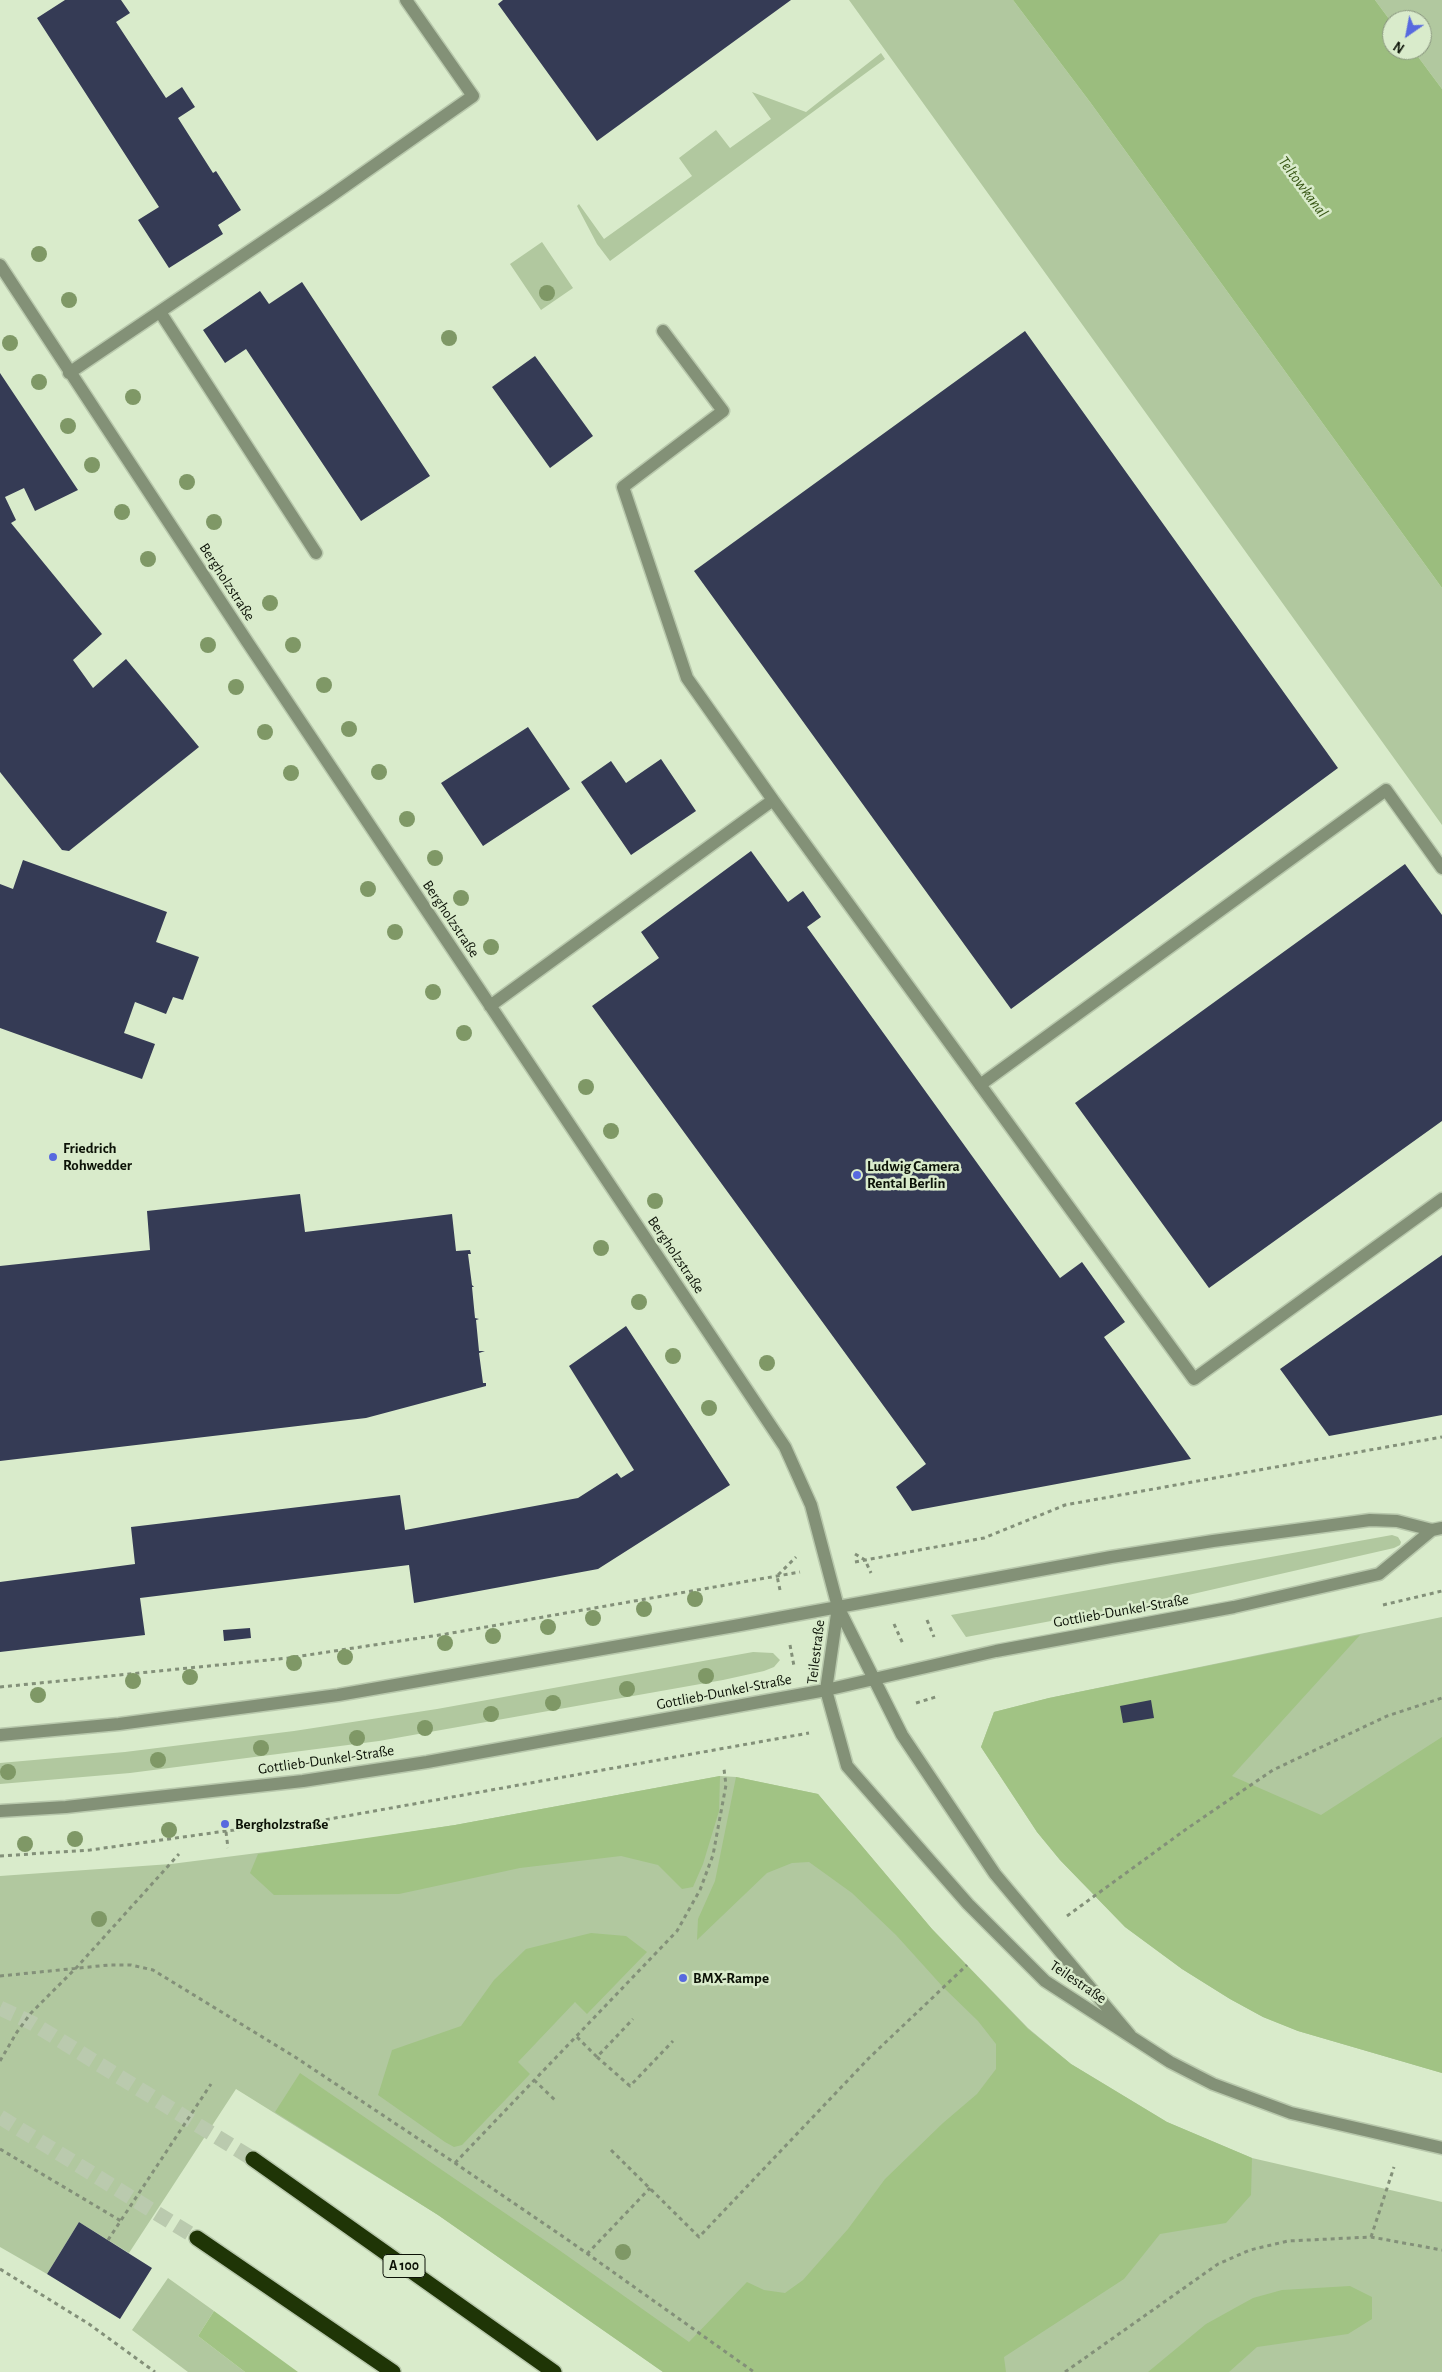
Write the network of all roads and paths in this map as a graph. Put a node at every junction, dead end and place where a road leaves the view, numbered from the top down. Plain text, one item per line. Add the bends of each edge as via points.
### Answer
1 (406, 0) edge
2 (0, 265) edge
3 (160, 312) junction
4 (663, 332) dead end
5 (70, 373) junction
6 (316, 553) dead end
7 (772, 800) junction
8 (1442, 868) edge
9 (490, 1006) junction
10 (980, 1085) junction
11 (1442, 1199) edge
12 (1442, 1437) edge
13 (1437, 1529) edge
14 (818, 1534) junction
15 (946, 1546) dead end
16 (731, 1585) dead end
17 (838, 1607) junction
18 (785, 1617) junction
19 (926, 1619) dead end
20 (936, 1639) dead end
21 (873, 1679) junction
22 (0, 1687) edge
23 (826, 1690) junction
24 (800, 1694) junction
25 (944, 1694) dead end
26 (1442, 1698) edge
27 (889, 1712) junction
28 (837, 1727) junction
29 (808, 1733) junction
30 (0, 1735) edge
31 (844, 1754) junction
32 (724, 1769) dead end
33 (0, 1811) edge
34 (225, 1824) dead end
35 (226, 1831) junction
36 (228, 1848) dead end
37 (180, 1854) dead end
38 (0, 1856) edge
39 (1043, 1934) junction
40 (967, 1965) dead end
41 (78, 1967) junction
42 (0, 1976) edge
43 (633, 2019) dead end
44 (1130, 2035) junction
45 (577, 2037) junction
46 (673, 2041) dead end
47 (598, 2057) junction
48 (0, 2061) edge
49 (534, 2080) junction
50 (211, 2084) dead end
51 (556, 2102) dead end
52 (1403, 2138) junction
53 (1442, 2148) edge
54 (0, 2149) edge
55 (611, 2150) dead end
56 (253, 2159) tunnel mouth
57 (455, 2163) junction
58 (650, 2188) junction
59 (121, 2221) junction
60 (1371, 2237) junction
61 (197, 2238) tunnel mouth
62 (108, 2240) dead end
63 (1442, 2250) edge
64 (587, 2254) junction
65 (0, 2269) edge
66 (155, 2372) edge
67 (393, 2372) edge
68 (554, 2372) edge
69 (754, 2372) edge
70 (1065, 2372) edge

1 - 3 street via 473,96
2 - 5 street, Bergholzstraße
3 - 5 street
3 - 6 street
4 - 7 street via 723,411 623,487 687,678
5 - 9 street, Bergholzstraße
7 - 9 street
7 - 10 street
8 - 10 street via 1386,790
9 - 14 street, Bergholzstraße via 784,1446 810,1505
10 - 11 street via 1194,1379
12 - 15 path via 1065,1505 984,1538
13 - 17 street, Gottlieb-Dunkel-Straße via 1397,1521 1360,1521 1111,1557
13 - 21 street, Gottlieb-Dunkel-Straße via 1380,1574 1234,1607 996,1651
14 - 17 street, Bergholzstraße
14 - 18 path via 777,1576
16 - 22 path via 288,1658
17 - 18 street, Gottlieb-Dunkel-Straße
17 - 21 street, Teilestraße
17 - 23 street, Teilestraße
18 - 24 path
18 - 30 street, Gottlieb-Dunkel-Straße via 338,1695 128,1723
19 - 20 path
21 - 23 street, Gottlieb-Dunkel-Straße
21 - 27 street, Teilestraße
23 - 24 street, Gottlieb-Dunkel-Straße
23 - 28 street, Teilestraße
24 - 29 path
24 - 33 street, Gottlieb-Dunkel-Straße via 427,1762 303,1781 66,1807
25 - 27 path
26 - 39 path via 1387,1716 1273,1770
27 - 39 street, Teilestraße via 977,1848
28 - 29 path
28 - 31 street, Teilestraße
29 - 31 path
29 - 35 path via 313,1822
31 - 44 street, Teilestraße via 847,1766 968,1904 1045,1981
32 - 45 path via 726,1786 720,1821 713,1855 700,1890 677,1931
34 - 35 path
35 - 36 path
35 - 38 path via 90,1850
37 - 41 path
39 - 44 street, Teilestraße
40 - 58 path via 870,2058 699,2237
41 - 42 path
41 - 48 path via 32,2013
41 - 57 path via 131,1965 153,1970 295,2057
43 - 47 path
44 - 52 street, Teilestraße via 1170,2062 1248,2099 1291,2113
45 - 47 path
45 - 49 path
46 - 47 path via 630,2086
49 - 51 path
49 - 57 path
50 - 59 path
52 - 53 street, Teilestraße
52 - 60 path
54 - 59 path
55 - 58 path
56 - 68 highway, A 100
57 - 64 path
58 - 64 path
59 - 62 path
60 - 63 path
60 - 70 path via 1288,2241 1250,2250 1218,2264
61 - 67 highway
64 - 69 path
65 - 66 path via 89,2324

